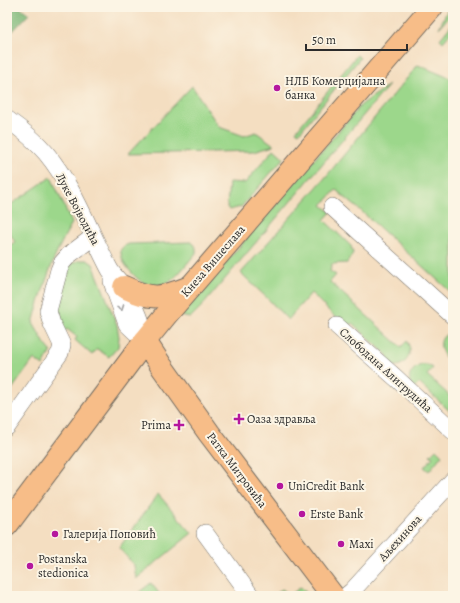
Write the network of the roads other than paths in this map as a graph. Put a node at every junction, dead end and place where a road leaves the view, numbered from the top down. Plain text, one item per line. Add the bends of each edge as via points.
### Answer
1 (432, 7) edge
2 (7, 119) edge
3 (332, 207) dead end
4 (93, 237) junction
5 (110, 271) junction
6 (124, 287) junction
7 (190, 287) junction
8 (453, 316) edge
9 (337, 326) dead end
10 (145, 341) junction
11 (7, 427) edge
12 (453, 431) edge
13 (453, 480) edge
14 (7, 525) edge
15 (205, 533) dead end
16 (251, 596) edge
17 (333, 596) edge
18 (346, 596) edge

1 - 7 main road, Кнеза Вишеслава
2 - 4 street, Луке Војводића via 46,153 70,189
3 - 8 street
4 - 5 street, Луке Војводића
4 - 11 street via 69,255 59,270 48,311 62,345 60,353
5 - 6 street, Луке Војводића
5 -> 10 street, Луке Војводића via 127,324
6 - 7 main road via 144,295 159,296
6 - 10 street, Луке Војводића via 142,322
7 - 10 main road, Кнеза Вишеслава
9 - 12 street, Слободана Алигрудића
10 - 14 main road, Кнеза Вишеслава
10 - 17 main road, Ратка Митровића via 209,433
13 - 18 street, Аљехинова
15 - 16 street

